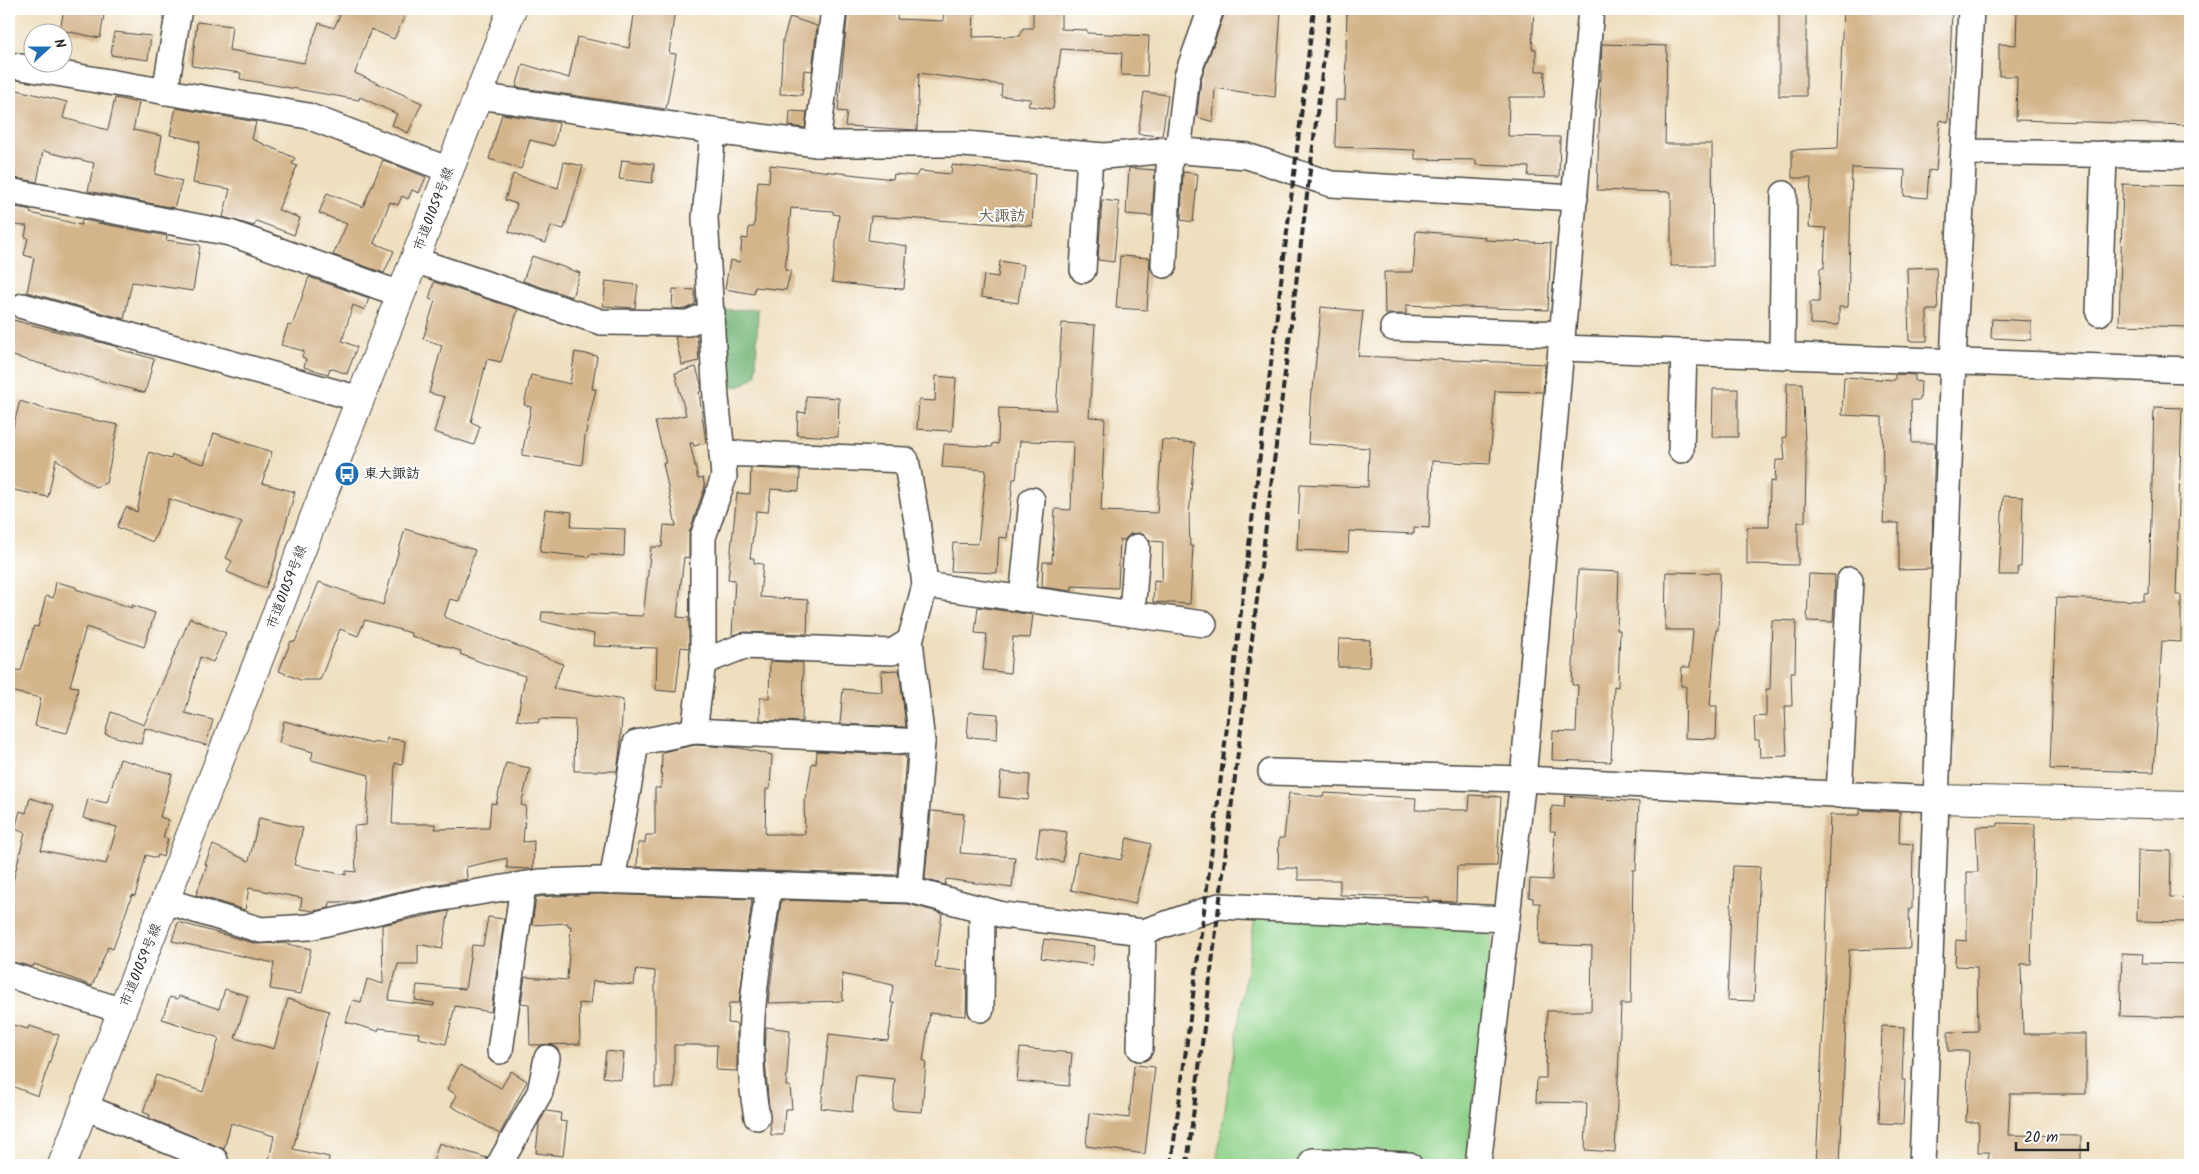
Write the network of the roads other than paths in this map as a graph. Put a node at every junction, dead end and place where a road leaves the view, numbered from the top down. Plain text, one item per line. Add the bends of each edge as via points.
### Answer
1 (179, 9) edge
2 (512, 9) edge
3 (834, 9) edge
4 (1211, 9) edge
5 (1591, 9) edge
6 (1971, 9) edge
7 (9, 65) edge
8 (165, 92) junction
9 (479, 96) junction
10 (713, 131) junction
11 (817, 144) junction
12 (1174, 151) junction
13 (1964, 152) junction
14 (2104, 154) junction
15 (1090, 155) junction
16 (2190, 156) edge
17 (449, 170) junction
18 (9, 191) edge
19 (1784, 194) dead end
20 (1575, 198) junction
21 (414, 260) junction
22 (1164, 265) dead end
23 (1083, 270) dead end
24 (400, 294) junction
25 (23, 306) dead end
26 (712, 313) junction
27 (2099, 313) dead end
28 (1393, 328) dead end
29 (1562, 341) junction
30 (1684, 352) junction
31 (1782, 355) junction
32 (1953, 360) junction
33 (2190, 370) edge
34 (360, 399) junction
35 (1681, 450) dead end
36 (722, 452) junction
37 (1032, 500) dead end
38 (1137, 547) dead end
39 (1850, 580) dead end
40 (926, 585) junction
41 (1022, 599) junction
42 (1132, 614) junction
43 (1204, 624) dead end
44 (910, 641) junction
45 (703, 662) junction
46 (694, 731) junction
47 (922, 742) junction
48 (1271, 772) dead end
49 (1523, 779) junction
50 (1839, 794) junction
51 (1936, 800) junction
52 (2190, 805) edge
53 (612, 881) junction
54 (523, 884) junction
55 (769, 886) junction
56 (910, 890) junction
57 (166, 901) junction
58 (982, 910) junction
59 (1506, 919) junction
60 (1143, 932) junction
61 (9, 975) edge
62 (981, 1009) dead end
63 (123, 1012) junction
64 (1140, 1048) dead end
65 (500, 1051) dead end
66 (547, 1058) dead end
67 (85, 1107) junction
68 (757, 1117) dead end
69 (215, 1160) dead end
70 (1313, 1161) dead end
71 (62, 1165) edge
72 (499, 1165) edge
73 (1409, 1165) edge
74 (1478, 1165) edge
75 (1922, 1165) edge

1 - 8 street
2 - 9 street, 市道01059号線
3 - 11 street
4 - 12 street via 1187,76
5 - 20 street
6 - 13 street
7 - 8 street
8 - 17 street via 308,116
9 - 10 street
9 - 17 street, 市道01059号線
10 - 11 street
10 - 26 street via 705,218
11 - 15 street via 964,144
12 - 15 street
12 - 20 street via 1248,156 1331,184
12 - 22 street
13 - 14 street
13 - 32 street
14 - 16 street
14 - 27 street
15 - 23 street
17 - 21 street, 市道01059号線
18 - 24 street via 230,233
19 - 31 street
20 - 29 street
21 - 24 street, 市道01059号線
21 - 26 street via 601,322 688,323
24 - 34 street, 市道01059号線
25 - 34 street
26 - 36 street
28 - 29 street
29 - 30 street
29 - 49 street
30 - 31 street
30 - 35 street
31 - 32 street
32 - 33 street
32 - 51 street
34 - 57 street, 市道01059号線
36 - 40 street via 906,460
36 - 45 street via 724,478 703,537
37 - 41 street
38 - 42 street
39 - 50 street
40 - 41 street
40 - 44 street
41 - 42 street
42 - 43 street
44 - 45 street via 892,652 744,646
44 - 47 street
45 - 46 street
46 - 47 street
46 - 53 street via 636,743
47 - 56 street
48 - 49 street
49 - 50 street
49 - 59 street
50 - 51 street
51 - 52 street
51 - 75 street
53 - 54 street
53 - 55 street
54 - 57 street via 418,902 309,927 261,930
54 - 65 street
55 - 56 street
55 - 68 street via 751,1010 752,1093
56 - 58 street
57 - 63 street, 市道01059号線
58 - 60 street
58 - 62 street
59 - 60 street via 1219,906
59 - 74 street
60 - 64 street
61 - 63 street
63 - 67 street, 市道01059号線
66 - 72 street via 540,1092
67 - 69 street
67 - 71 street, 市道01059号線
70 - 73 street

